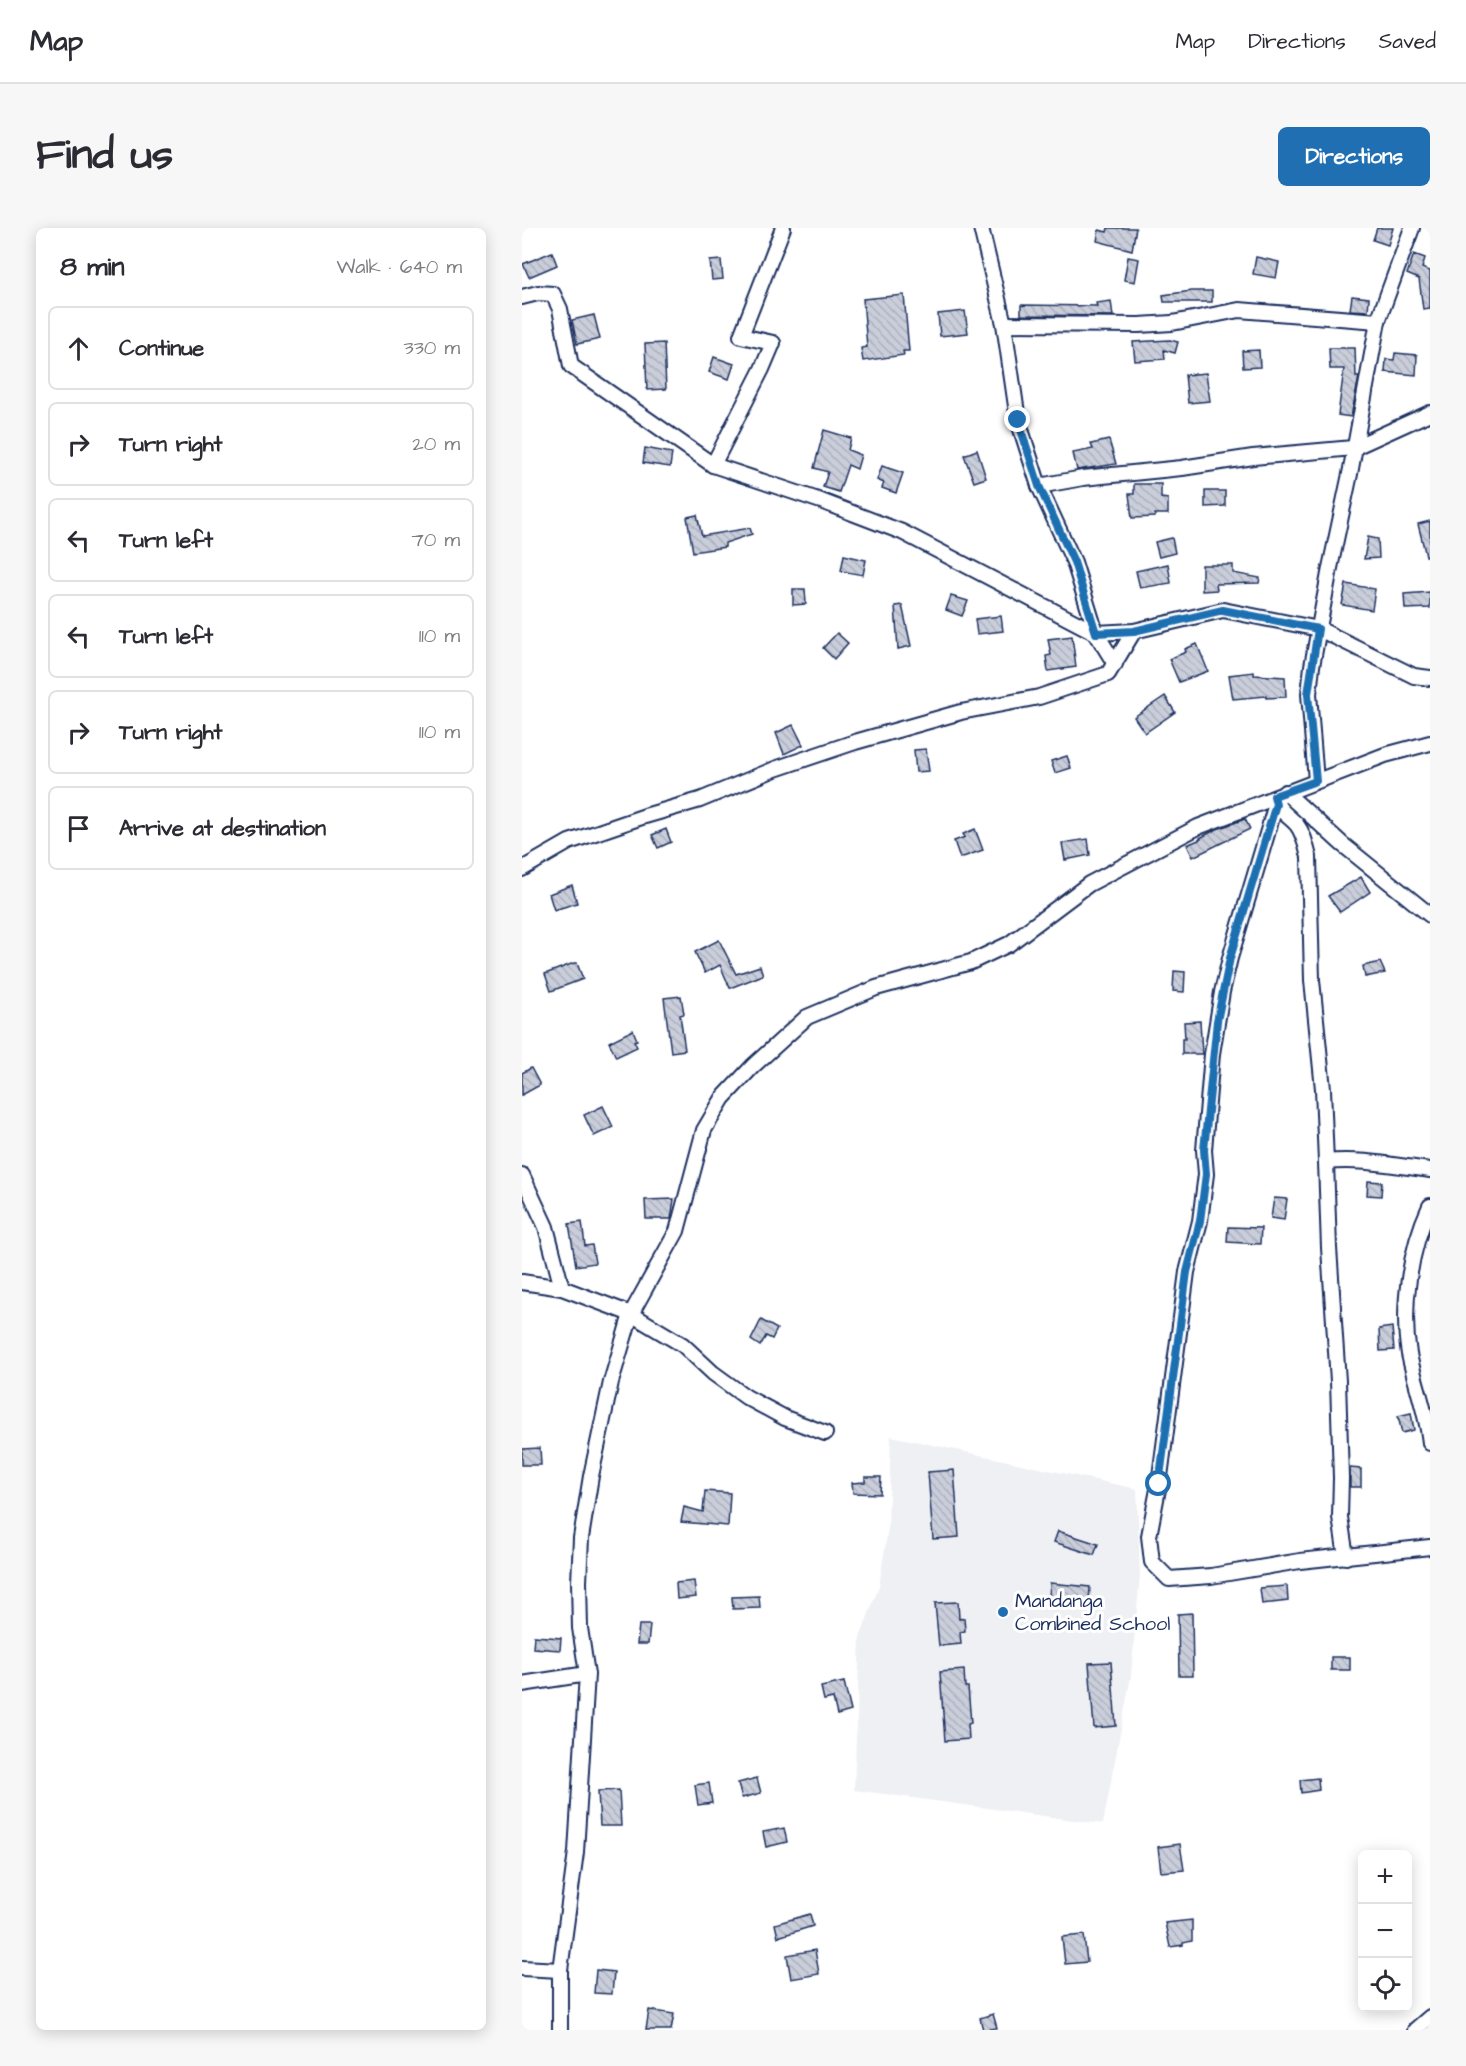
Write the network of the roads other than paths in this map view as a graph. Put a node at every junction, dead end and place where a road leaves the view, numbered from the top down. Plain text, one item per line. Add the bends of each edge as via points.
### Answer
1 (783, 228) edge
2 (981, 228) edge
3 (1412, 228) edge
4 (522, 297) edge
5 (1378, 321) junction
6 (1004, 324) junction
7 (1430, 413) edge
8 (1353, 448) junction
9 (713, 465) junction
10 (1039, 486) junction
11 (1318, 629) junction
12 (1134, 631) junction
13 (1096, 633) junction
14 (1114, 664) junction
15 (1430, 678) edge
16 (1430, 743) edge
17 (1316, 781) junction
18 (1278, 798) junction
19 (522, 869) edge
20 (1430, 915) edge
21 (1326, 1162) junction
22 (1430, 1170) edge
23 (522, 1175) edge
24 (1430, 1206) edge
25 (522, 1282) edge
26 (562, 1288) junction
27 (631, 1314) junction
28 (825, 1433) dead end
29 (1430, 1443) edge
30 (1430, 1547) edge
31 (1346, 1557) junction
32 (587, 1674) junction
33 (522, 1684) edge
34 (522, 1968) edge
35 (560, 1970) junction
36 (1430, 2017) edge
37 (560, 2030) edge
38 (1415, 2030) edge

1 - 9 street via 741,336 773,343
2 - 6 street
3 - 5 street
4 - 9 street via 553,294 560,309 571,366
5 - 6 street via 1239,310 1139,326
5 - 8 street
6 - 10 street via 1018,420
7 - 8 street
8 - 10 street
8 - 11 street
9 - 13 street via 902,531
10 - 13 street via 1074,562
11 - 12 street via 1223,610
11 - 15 street via 1414,676
11 - 17 street via 1308,694
12 - 13 street
12 - 14 street
13 - 14 street
14 - 19 street via 1108,674 1039,697 961,712 775,769 700,800 569,842
16 - 17 street
17 - 18 street
18 - 20 street
18 - 21 street via 1298,826 1309,858 1312,980
18 - 27 street via 1198,827 1089,884 1009,944 971,962 876,988 807,1017 723,1098 704,1130 677,1230
18 - 31 street via 1222,992 1212,1054 1200,1221 1187,1272 1149,1536 1152,1562 1169,1579
21 - 22 street via 1362,1161
21 - 31 street via 1338,1381 1340,1517
23 - 26 street via 546,1227
24 - 29 street via 1410,1271 1406,1304 1409,1352
25 - 26 street
26 - 27 street
27 - 28 street via 683,1346 746,1397
27 - 32 street via 611,1382 581,1538 580,1628
30 - 31 street
32 - 33 street
32 - 35 street via 576,1852
34 - 35 street
35 - 37 street
36 - 38 street

